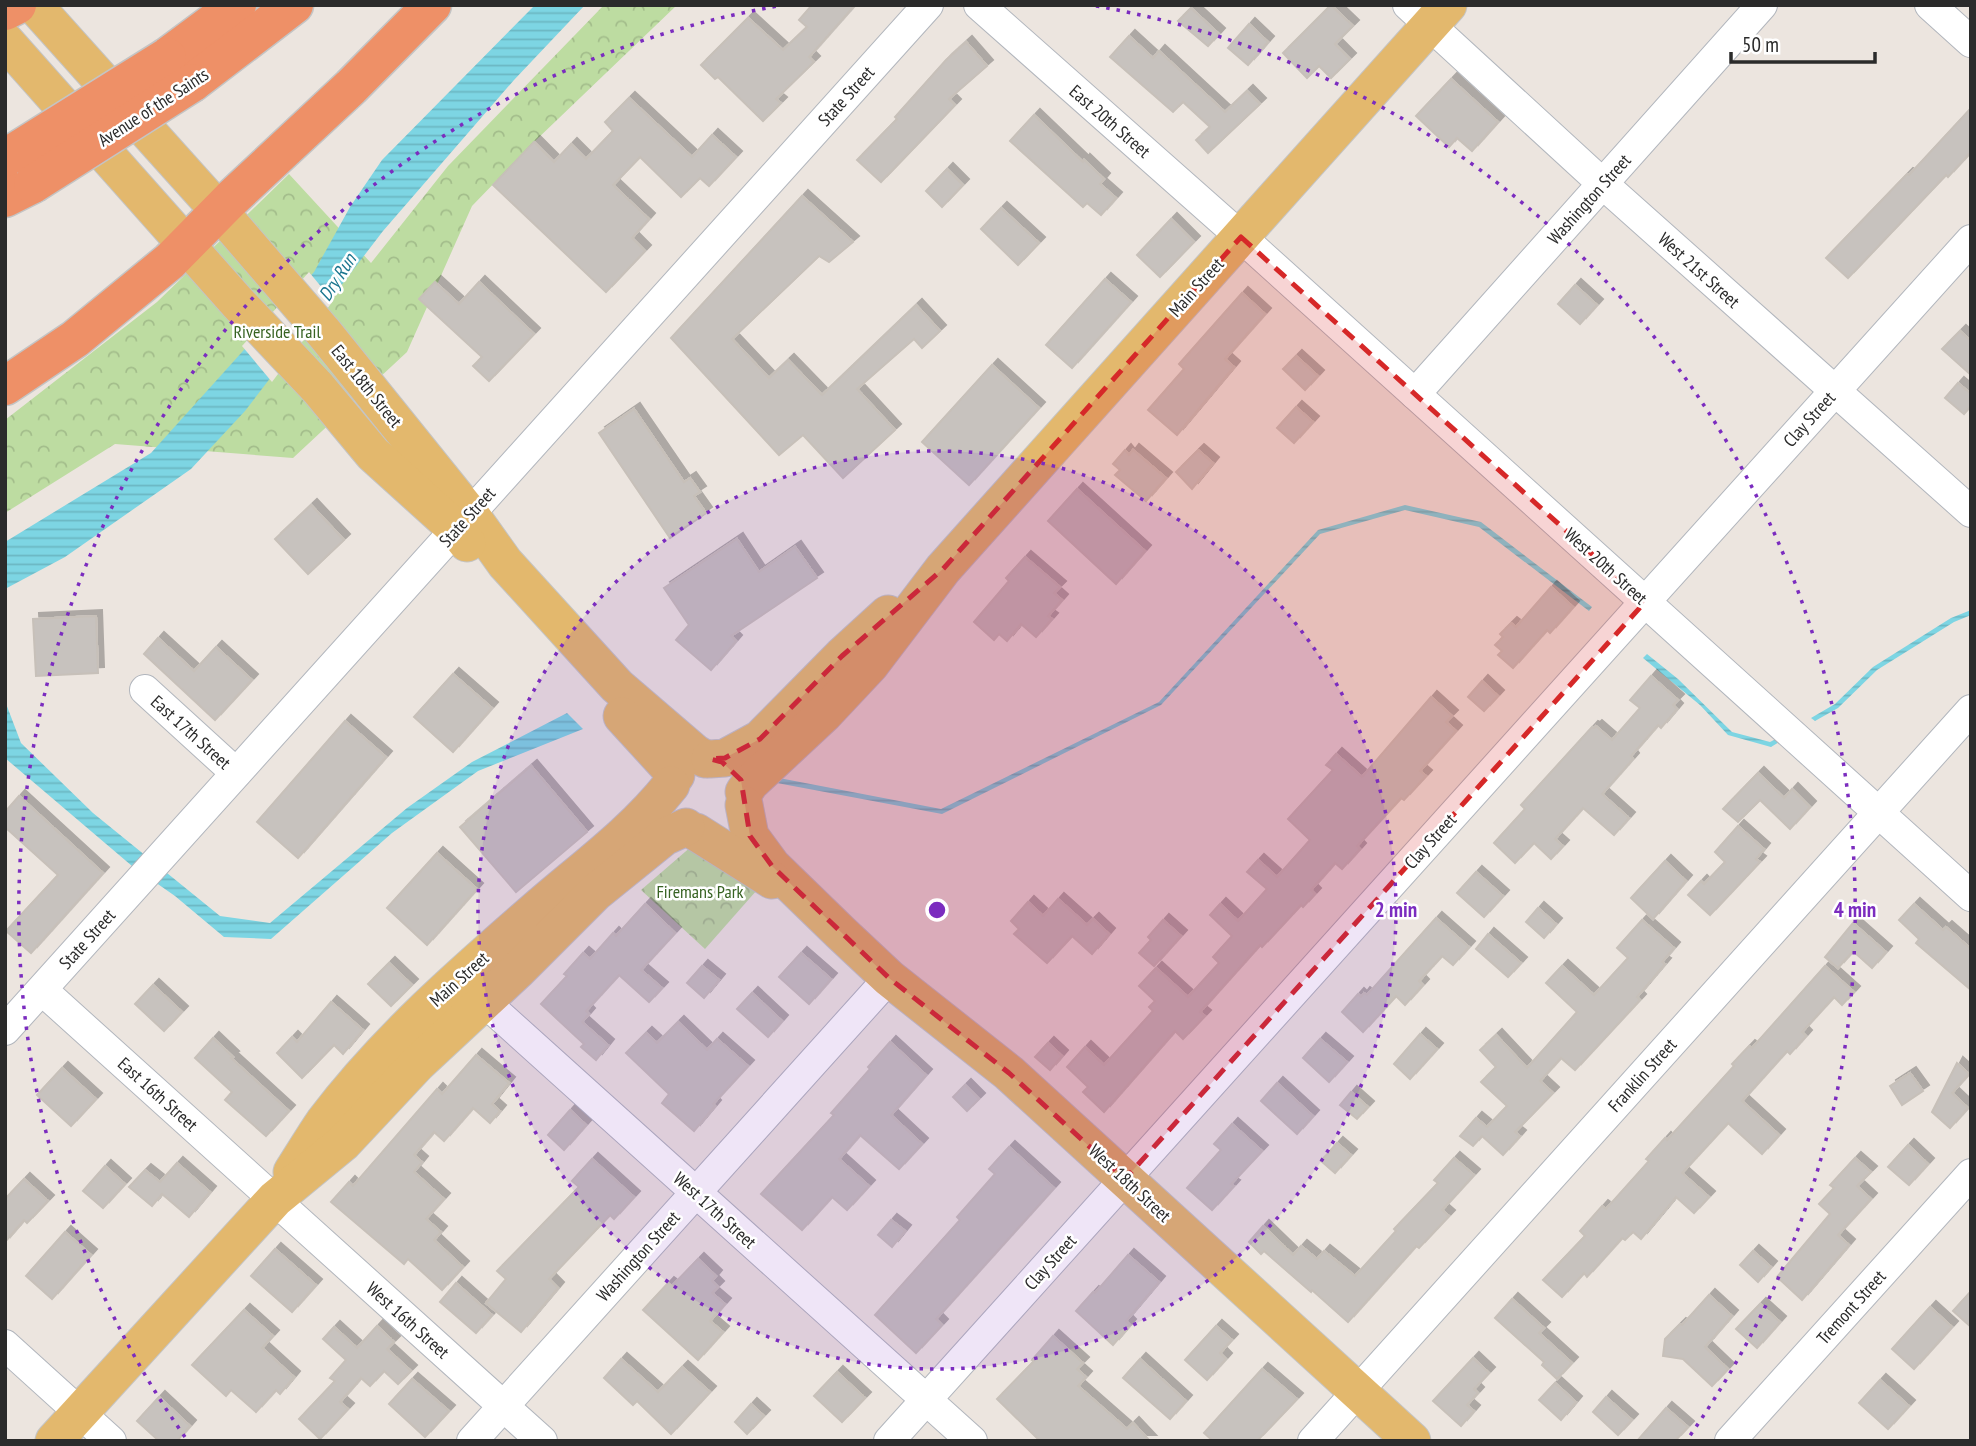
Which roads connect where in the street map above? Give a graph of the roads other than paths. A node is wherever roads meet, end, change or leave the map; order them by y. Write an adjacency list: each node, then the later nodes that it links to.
1 (17, 5): 10 (highway)
2 (34, 5): 17 (main road, East 18th Street)
3 (237, 5): 14 (highway, Avenue of the Saints)
4 (294, 5): 14 (highway, Avenue of the Saints)
5 (432, 5): 17 (highway)
6 (928, 5): 25 (street, State Street)
7 (979, 5): 18 (street, East 20th Street)
8 (1762, 5): 16 (street, Washington Street)
9 (1930, 5): 13 (street)
10 (5, 11)
11 (1429, 12): 16 (street, West 21st Street); 18 (main road, Main Street)
12 (5, 41): 20 (main road, East 18th Street)
13 (1971, 42)
14 (180, 70): 15 (highway, Avenue of the Saints, bridge)
15 (13, 174)
16 (1603, 184): 22 (street, West 21st Street); 23 (street, Washington Street)
17 (219, 211): 20 (highway); 25 (main road, East 18th Street)
18 (1241, 237): 23 (street, West 20th Street); 26 (main road, Main Street)
19 (1971, 240): 22 (street, Clay Street)
20 (186, 243): 21 (highway); 25 (main road, East 18th Street)
21 (5, 386)
22 (1835, 391): 24 (street, West 21st Street); 27 (street, Clay Street)
23 (1415, 394): 27 (street, West 20th Street)
24 (1971, 512)
25 (463, 522): 30 (main road, East 18th Street); 31 (street, State Street)
26 (943, 569): 30 (main road, Main Street); 32 (main road, Main Street)
27 (1645, 602): 33 (street, West 20th Street); 42 (street, Clay Street)
28 (145, 690): 31 (street, East 17th Street)
29 (1971, 710): 33 (street, Franklin Street)
30 (691, 770): 32 (main road); 34 (main road); 39 (main road, Main Street)
31 (236, 773): 38 (street, State Street)
32 (744, 799): 34 (main road); 36 (main road, West 18th Street)
33 (1879, 813): 35 (street, West 20th Street); 46 (street, Franklin Street)
34 (691, 829): 36 (main road, West 18th Street); 39 (main road, Main Street)
35 (1971, 896)
36 (841, 933): 37 (main road, West 18th Street)
37 (889, 978): 42 (main road, West 18th Street); 43 (street, Washington Street)
38 (41, 990): 40 (street, State Street); 44 (street, East 16th Street)
39 (471, 990): 43 (street, West 17th Street); 44 (main road, Main Street)
40 (5, 1030)
41 (1971, 1174): 58 (street, Tremont Street)
42 (1125, 1179): 46 (main road, West 18th Street); 47 (street, Clay Street)
43 (696, 1192): 47 (street, West 17th Street); 48 (street, Washington Street)
44 (275, 1199): 48 (street, West 16th Street); 49 (main road, Main Street)
45 (5, 1345): 49 (street)
46 (1358, 1391): 56 (street, Franklin Street); 57 (main road, West 18th Street)
47 (926, 1400): 54 (street, Clay Street); 55 (street, West 17th Street)
48 (503, 1406): 52 (street, Washington Street); 53 (street, West 16th Street)
49 (81, 1413): 50 (main road, Main Street); 51 (street)
50 (54, 1441)
51 (111, 1441)
52 (472, 1441)
53 (542, 1441)
54 (889, 1441)
55 (972, 1441)
56 (1313, 1441)
57 (1412, 1441)
58 (1730, 1441)

